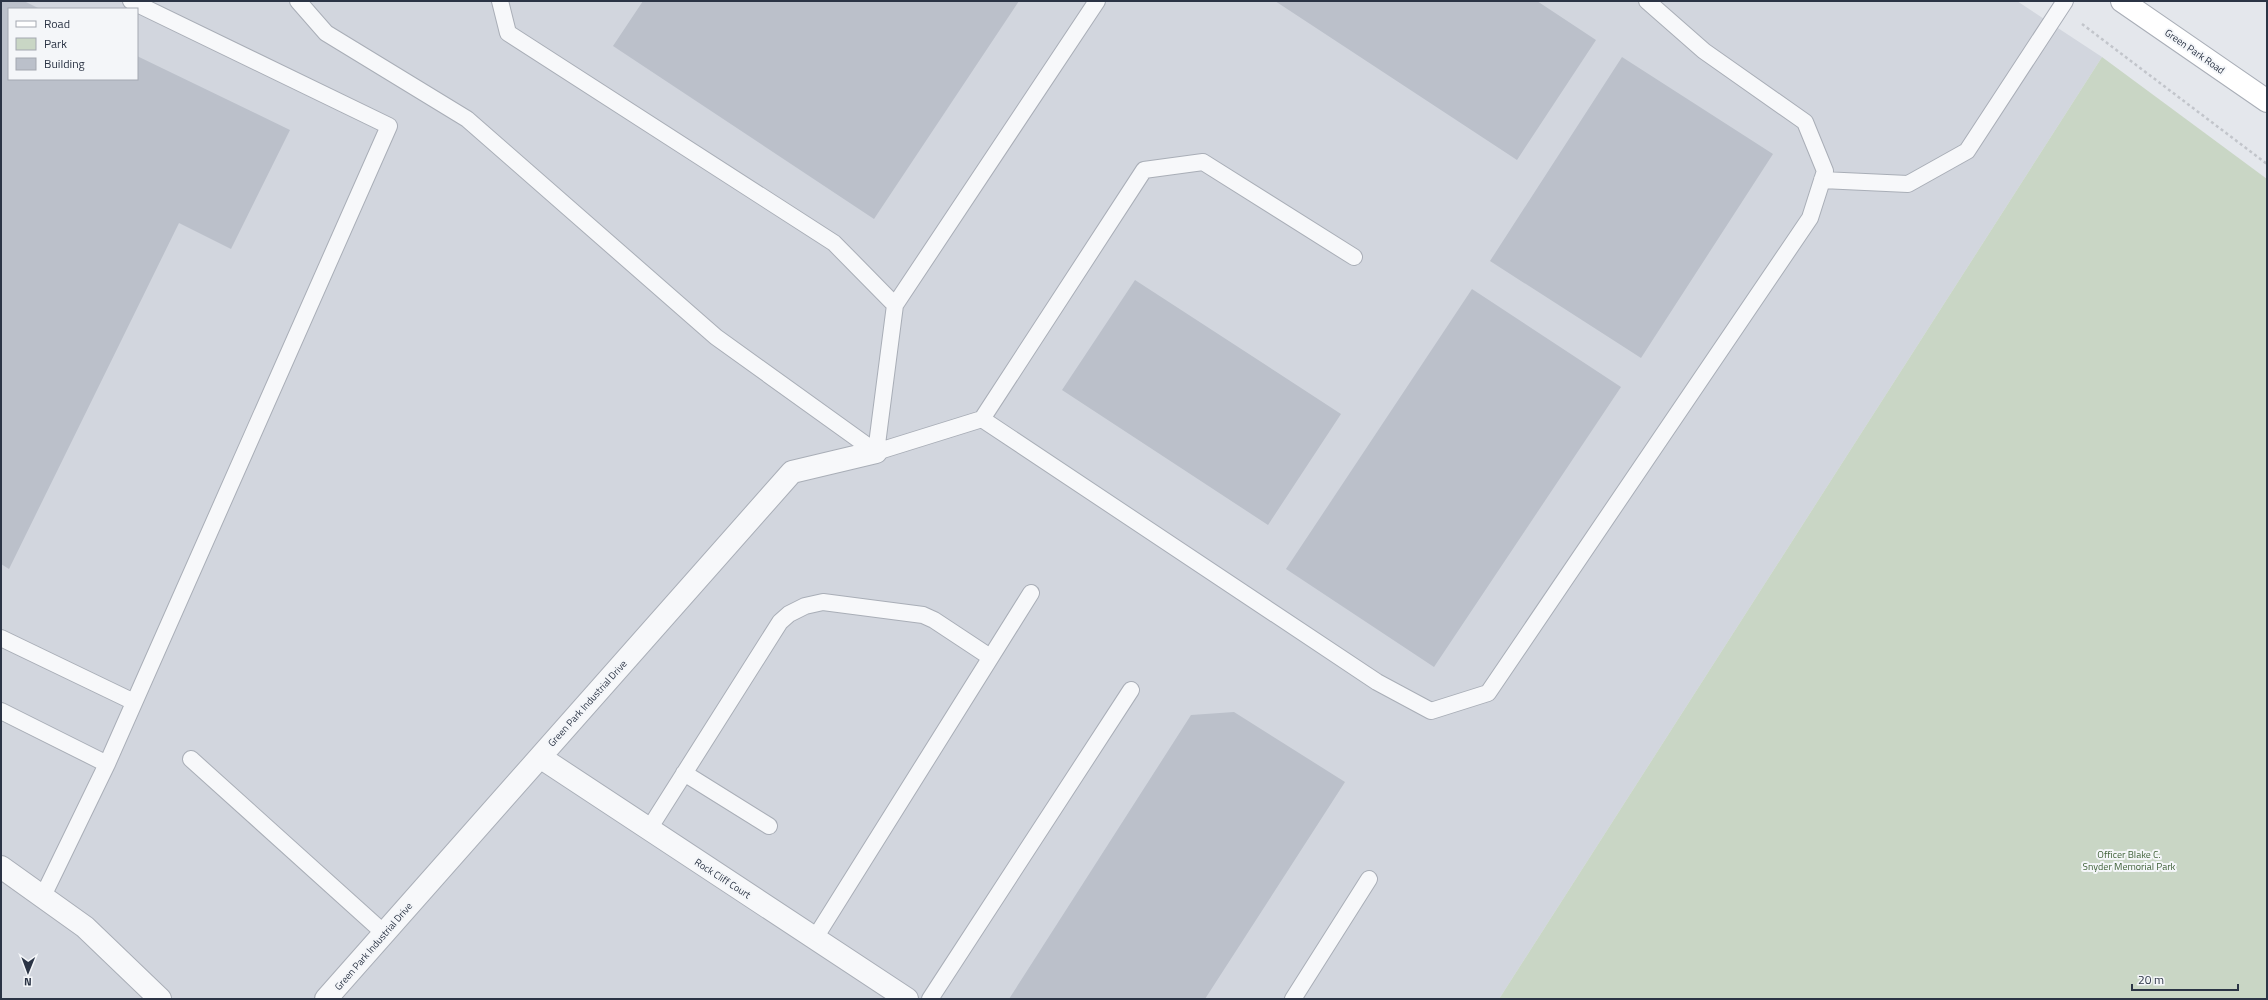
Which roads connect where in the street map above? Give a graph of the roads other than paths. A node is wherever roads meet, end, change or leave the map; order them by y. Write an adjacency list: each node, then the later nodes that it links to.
1 (131, 1): 18 (lane)
2 (298, 1): 13 (lane)
3 (500, 1): 11 (lane)
4 (1097, 1): 11 (lane)
5 (1647, 1): 9 (lane)
6 (2122, 1): 8 (street, Green Park Road)
7 (2062, 5): 9 (lane)
8 (2267, 101)
9 (1822, 180): 12 (lane)
10 (1354, 257): 12 (lane)
11 (895, 305): 13 (lane)
12 (982, 419): 13 (lane)
13 (876, 452): 20 (street, Green Park Industrial Drive)
14 (1031, 593): 16 (lane)
15 (1, 638): 18 (lane)
16 (990, 657): 23 (lane); 30 (lane)
17 (1131, 690): 34 (lane)
18 (134, 702): 22 (lane)
19 (1, 711): 22 (lane)
20 (540, 757): 25 (street, Rock Cliff Court); 29 (street, Green Park Industrial Drive)
21 (191, 759): 29 (lane)
22 (107, 764): 28 (lane)
23 (684, 773): 24 (lane); 25 (lane)
24 (769, 826)
25 (649, 829): 30 (street, Rock Cliff Court)
26 (1, 867): 28 (street)
27 (1369, 879): 35 (lane)
28 (43, 896): 31 (street)
29 (384, 933): 32 (street, Green Park Industrial Drive)
30 (815, 938): 33 (street, Rock Cliff Court)
31 (160, 999)
32 (326, 999)
33 (906, 999)
34 (930, 999)
35 (1293, 999)

